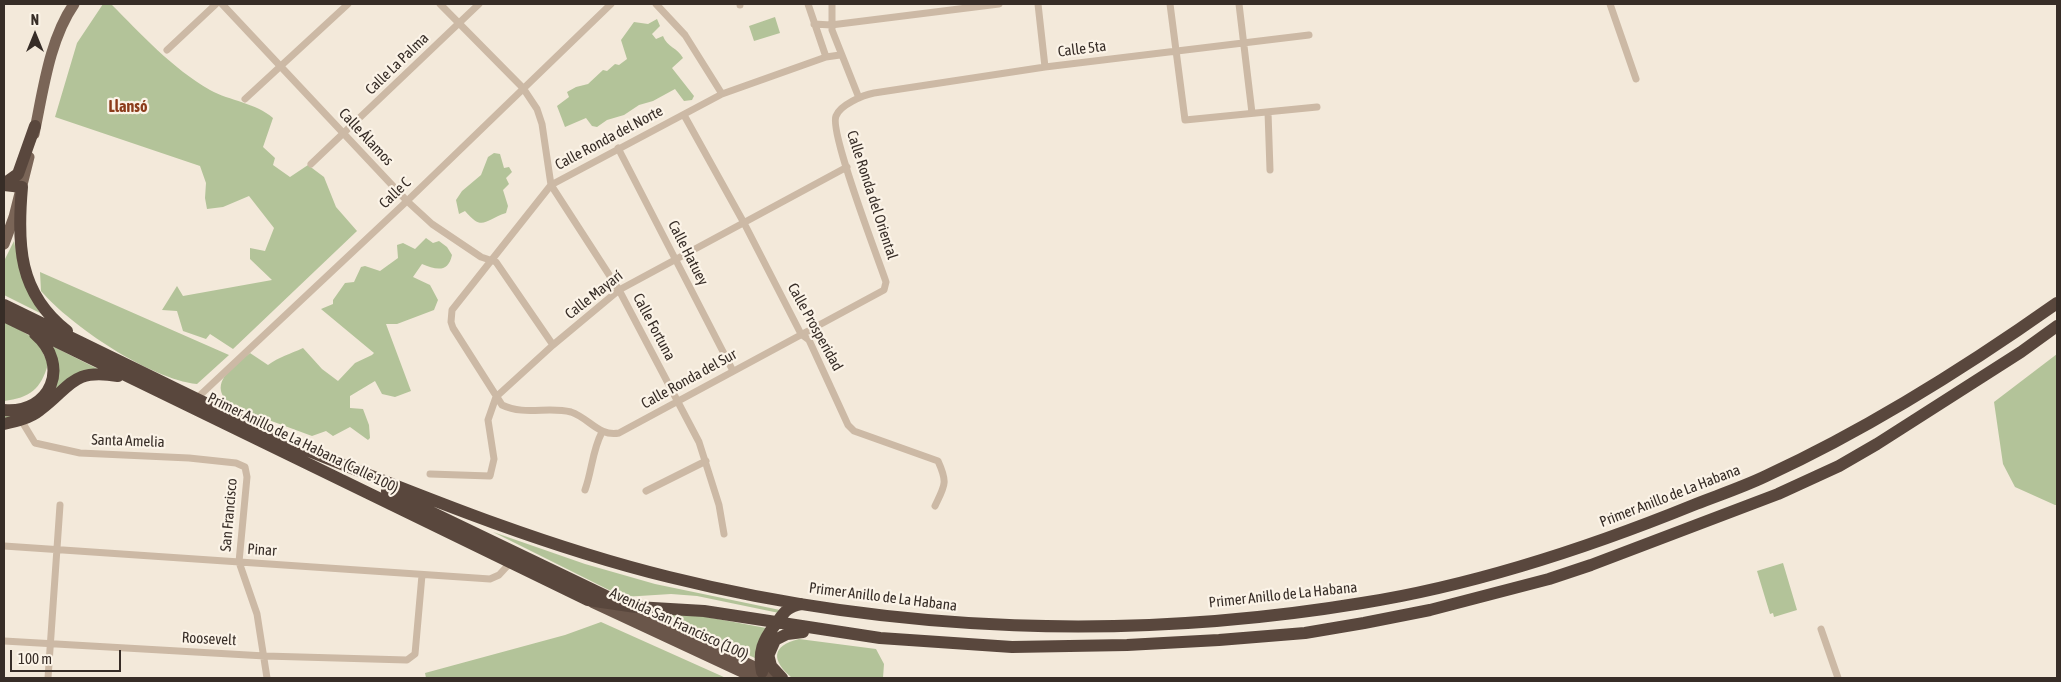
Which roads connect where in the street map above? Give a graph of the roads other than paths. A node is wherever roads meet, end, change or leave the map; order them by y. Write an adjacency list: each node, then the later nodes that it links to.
1 (74, 4): 36 (main road)
2 (216, 4): 21 (street)
3 (222, 4): 25 (street, Calle Álamos)
4 (348, 4): 25 (street)
5 (440, 4): 16 (street, Calle Fortuna)
6 (479, 4): 16 (street, Calle La Palma)
7 (611, 4): 28 (street, Calle C)
8 (656, 4): 29 (street)
9 (808, 4): 17 (street)
10 (832, 4): 18 (street)
11 (999, 4): 18 (street)
12 (1038, 4): 26 (street)
13 (1170, 4): 22 (street)
14 (1239, 4): 20 (street)
15 (1610, 4): 27 (street)
16 (459, 24): 28 (street, Calle Fortuna); 37 (street, Calle La Palma)
17 (814, 24): 18 (street); 24 (street)
18 (831, 25): 23 (street)
19 (1309, 35): 20 (street, Calle 5ta)
20 (1245, 44): 22 (street, Calle 5ta); 34 (street)
21 (168, 50)
22 (1177, 52): 26 (street, Calle 5ta); 34 (street)
23 (840, 55): 24 (street, Calle Ronda del Norte); 30 (street)
24 (826, 57): 29 (street, Calle Ronda del Norte)
25 (282, 66): 31 (street); 37 (street, Calle Álamos)
26 (1045, 67): 30 (street, Calle 5ta)
27 (1636, 79)
28 (523, 88): 43 (street, Calle Fortuna); 45 (street, Calle C)
29 (722, 94): 35 (street, Calle Ronda del Norte)
30 (859, 98): 40 (street, Calle Ronda del Oriental)
31 (245, 99)
32 (1317, 107): 33 (street)
33 (1268, 112): 34 (street); 41 (street)
34 (1252, 113)
35 (684, 114): 38 (street, Calle Ronda del Norte); 46 (street, Calle Prosperidad)
36 (35, 126): 42 (highway); 44 (main road)
37 (344, 133): 39 (street, Calle La Palma); 45 (street, Calle Álamos)
38 (618, 148): 43 (street, Calle Ronda del Norte); 48 (street, Calle Hatuey)
39 (311, 164)
40 (847, 167): 46 (street, Calle Mayarí); 50 (street, Calle Ronda del Oriental)
41 (1270, 170)
42 (4, 185): 44 (highway)
43 (551, 185): 49 (street, Calle Ronda del Norte); 51 (street, Calle Fortuna)
44 (22, 187): 47 (main road); 57 (highway)
45 (407, 201): 49 (street, Calle Álamos); 61 (street, Calle C)
46 (744, 223): 48 (street, Calle Mayarí); 55 (street, Calle Prosperidad)
47 (4, 244)
48 (674, 258): 51 (street, Calle Mayarí); 58 (street, Calle Hatuey)
49 (491, 260): 56 (street, Calle Álamos); 60 (street, Calle Ronda del Norte)
50 (886, 282): 55 (street, Calle Ronda del Sur)
51 (619, 290): 56 (street, Calle Mayarí); 62 (street, Calle Fortuna)
52 (2057, 303): 82 (highway, Primer Anillo de La Habana)
53 (5, 313): 57 (highway, Primer Anillo de La Habana (Calle 100)); 59 (highway, Primer Anillo de La Habana (Calle 100)); 63 (highway)
54 (2057, 326): 86 (highway)
55 (801, 334): 58 (street, Calle Ronda del Sur); 74 (street, Calle Prosperidad)
56 (553, 346): 60 (street, Calle Mayarí)
57 (86, 347): 61 (highway, Primer Anillo de La Habana (Calle 100))
58 (733, 371): 62 (street, Calle Ronda del Sur)
59 (134, 380): 64 (highway); 79 (highway, Primer Anillo de La Habana (Calle 100))
60 (496, 397): 66 (street); 70 (street, Calle Mayarí)
61 (196, 399): 67 (highway, Primer Anillo de La Habana (Calle 100))
62 (678, 402): 66 (street, Calle Ronda del Sur); 68 (street, Calle Fortuna)
63 (4, 410)
64 (21, 420): 65 (highway); 69 (street, Santa Amelia)
65 (4, 424)
66 (602, 432): 71 (street)
67 (279, 439): 82 (highway, Primer Anillo de La Habana); 83 (highway)
68 (706, 462): 72 (street); 75 (street, Calle Fortuna)
69 (247, 470): 78 (street, San Francisco)
70 (430, 474)
71 (585, 490)
72 (646, 491)
73 (60, 505): 77 (street)
74 (935, 506)
75 (724, 534)
76 (4, 546): 77 (street, Pinar)
77 (58, 550): 78 (street, Pinar); 88 (street)
78 (239, 562): 80 (street, Pinar); 90 (street, San Francisco)
79 (511, 562): 80 (street, Pinar); 81 (highway, Primer Anillo de La Habana (Calle 100))
80 (422, 575): 90 (street, Roosevelt)
81 (588, 600): 83 (highway, Primer Anillo de La Habana (Calle 100)); 91 (highway, Avenida San Francisco (100))
82 (804, 604): 84 (highway)
83 (626, 605): 84 (highway, Primer Anillo de La Habana (Calle 100)); 91 (highway, Avenida San Francisco (100))
84 (776, 623): 86 (highway, Primer Anillo de La Habana (Calle 100)); 91 (highway)
85 (1821, 629): 96 (street)
86 (818, 630): 89 (highway)
87 (4, 641): 88 (street, Roosevelt)
88 (51, 644): 90 (street, Roosevelt); 92 (street)
89 (768, 654): 91 (highway); 95 (highway)
90 (265, 656): 93 (street, San Francisco)
91 (759, 675): 94 (highway, Avenida San Francisco (100))
92 (48, 678)
93 (267, 678)
94 (776, 678)
95 (782, 678)
96 (1838, 678)

